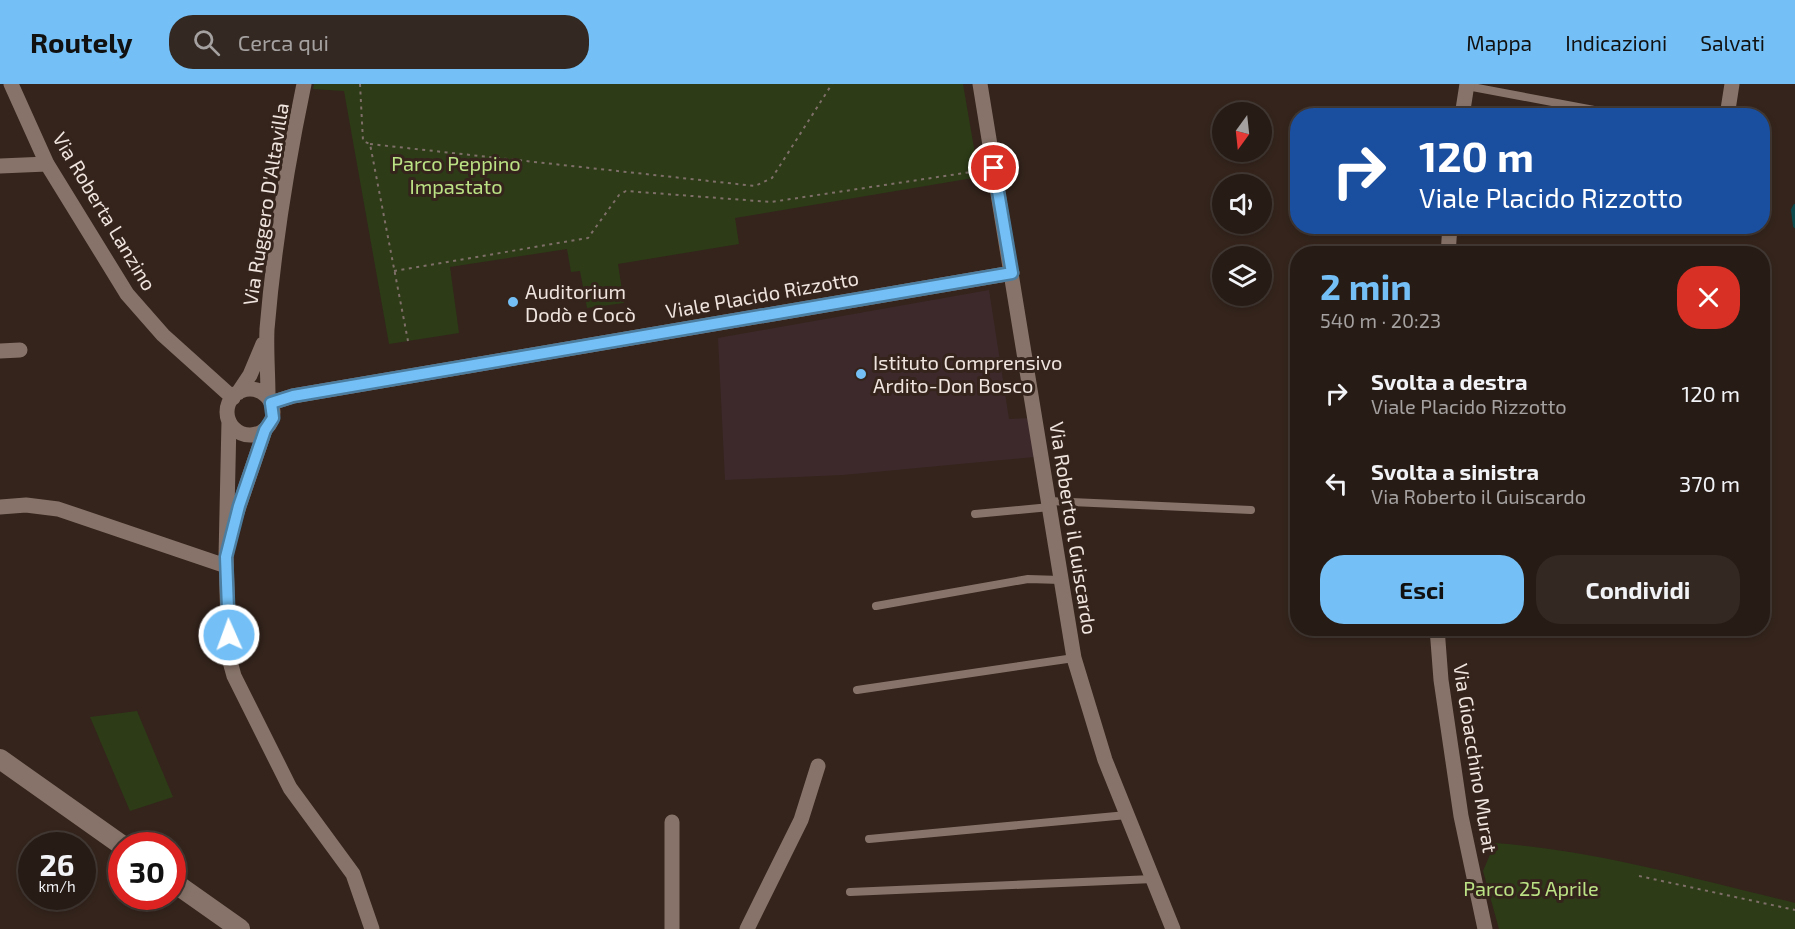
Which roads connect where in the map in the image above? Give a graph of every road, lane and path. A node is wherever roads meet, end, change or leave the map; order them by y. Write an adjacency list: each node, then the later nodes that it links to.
1 (11, 84): 12 (street, Via Roberta Lanzino)
2 (304, 84): 17 (street, Via Ruggero D'Altavilla)
3 (360, 84): 11 (path)
4 (832, 84): 11 (path)
5 (980, 84): 16 (street, Via Roberto il Guiscardo)
6 (1732, 84): 10 (street)
7 (1467, 85): 8 (street); 9 (lane)
8 (1463, 108)
9 (1585, 108)
10 (1728, 108)
11 (370, 144): 15 (path)
12 (47, 164): 13 (street); 21 (street, Via Roberta Lanzino)
13 (0, 166)
14 (978, 171): 15 (path)
15 (394, 271): 18 (path)
16 (1012, 273): 22 (street, Viale Placido Rizzotto); 25 (street, Via Roberto il Guiscardo)
17 (267, 329): 21 (street, Via Ruggero D'Altavilla); 22 (street, Via Ruggero D'Altavilla)
18 (408, 341)
19 (20, 350): 20 (street)
20 (0, 351)
21 (235, 395): 22 (street); 23 (street)
22 (269, 400): 24 (street)
23 (229, 421): 24 (street); 29 (street)
24 (265, 430): 29 (street)
25 (1049, 504): 27 (lane); 28 (lane); 30 (street, Via Roberto il Guiscardo)
26 (0, 507): 29 (street)
27 (1251, 510)
28 (975, 514)
29 (226, 561): 51 (street)
30 (1061, 580): 31 (lane); 33 (street, Via Roberto il Guiscardo)
31 (876, 606)
32 (1438, 636): 55 (street, Via Gioacchino Murat)
33 (1074, 658): 34 (lane); 38 (street, Via Roberto il Guiscardo)
34 (857, 690)
35 (0, 759): 40 (street)
36 (818, 766): 53 (street)
37 (0, 775): 42 (street)
38 (1127, 815): 41 (lane); 44 (street, Via Roberto il Guiscardo)
39 (672, 822): 52 (street)
40 (108, 835)
41 (868, 839)
42 (108, 851)
43 (1638, 876): 48 (path)
44 (1153, 879): 46 (lane); 54 (street, Via Roberto il Guiscardo)
45 (186, 891): 50 (street)
46 (850, 892)
47 (186, 907): 49 (street)
48 (1795, 910)
49 (218, 929)
50 (240, 929)
51 (372, 929)
52 (672, 929)
53 (747, 929)
54 (1173, 929)
55 (1485, 929)

